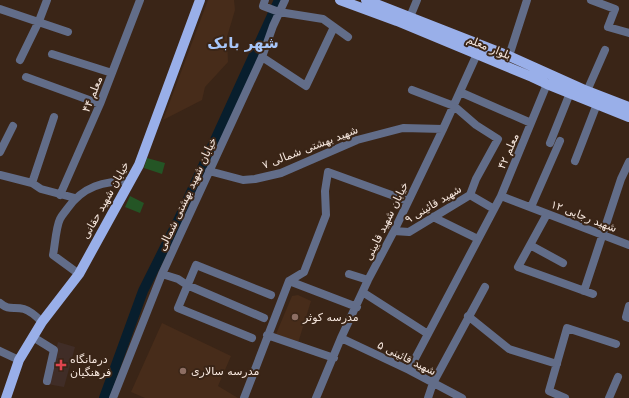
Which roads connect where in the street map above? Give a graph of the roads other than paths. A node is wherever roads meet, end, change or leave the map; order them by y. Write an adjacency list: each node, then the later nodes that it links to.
1 (47, 0): 14 (street)
2 (140, 0): 26 (street, معلم ۴۴)
3 (200, 0): 49 (main road, خیابان شهید حقانی)
4 (285, 0): 12 (street, خیابان شهید بهشتی شمالی)
5 (340, 0): 13 (main road, بلوار معلم)
6 (366, 0): 13 (main road, بلوار معلم)
7 (417, 0): 13 (street)
8 (527, 0): 22 (street)
9 (591, 0): 17 (street)
10 (267, 4): 12 (street)
11 (0, 9): 14 (street)
12 (279, 12): 15 (street); 23 (street, خیابان شهید بهشتی شمالی)
13 (403, 17): 21 (main road, بلوار معلم); 22 (main road, بلوار معلم)
14 (39, 21): 16 (street); 24 (street)
15 (334, 27): 18 (street); 23 (street)
16 (68, 32)
17 (629, 33)
18 (348, 37)
19 (605, 50): 30 (street)
20 (52, 54): 26 (street)
21 (477, 54): 25 (main road, بلوار معلم); 31 (street, خیابان شهید قایینی)
22 (509, 56): 25 (main road, بلوار معلم)
23 (262, 57): 47 (street, خیابان شهید بهشتی شمالی)
24 (20, 60)
25 (533, 72): 28 (main road, بلوار معلم); 30 (main road, بلوار معلم)
26 (112, 73): 33 (street, معلم ۴۴)
27 (26, 77): 33 (street)
28 (547, 84): 32 (main road, بلوار معلم); 39 (street, معلم ۴۲)
29 (412, 90): 35 (street)
30 (587, 91): 36 (main road, بلوار معلم)
31 (460, 92): 35 (street, خیابان شهید قایینی); 39 (street)
32 (570, 93): 34 (main road, بلوار معلم); 43 (street)
33 (100, 104): 51 (street, معلم ۴۴)
34 (597, 104): 38 (main road, بلوار معلم); 45 (street)
35 (454, 106): 41 (street, خیابان شهید قایینی); 52 (street, شهید قائینی ۹)
36 (629, 107)
37 (54, 117): 50 (street)
38 (629, 117)
39 (531, 123): 53 (street, معلم ۴۲)
40 (13, 126): 44 (street)
41 (443, 129): 47 (street, شهید بهشتی شمالی ۷); 55 (street, خیابان شهید قایینی)
42 (560, 142): 56 (street)
43 (550, 143)
44 (0, 152)
45 (575, 161)
46 (629, 162): 61 (street)
47 (209, 171): 67 (street, خیابان شهید بهشتی شمالی)
48 (0, 175): 50 (street)
49 (130, 181): 54 (street); 66 (main road, خیابان شهید حقانی)
50 (32, 183): 51 (street)
51 (60, 195): 54 (street)
52 (470, 195): 57 (street); 59 (street, شهید قائینی ۹)
53 (501, 196): 56 (street); 57 (street, معلم ۴۲)
54 (75, 198): 66 (street)
55 (408, 201): 60 (street, خیابان شهید قایینی); 70 (street)
56 (531, 207): 58 (street, شهید رجایی ۱۲)
57 (494, 209): 62 (street, معلم ۴۲)
58 (547, 214): 61 (street, شهید رجایی ۱۲); 63 (street)
59 (433, 217): 60 (street, شهید قائینی ۹); 62 (street)
60 (394, 231): 69 (street, خیابان شهید قایینی)
61 (603, 236): 64 (street, شهید رجایی ۱۲); 73 (street)
62 (478, 239): 84 (street, معلم ۴۲)
63 (530, 245): 65 (street); 73 (street)
64 (629, 245)
65 (563, 263)
66 (79, 274): 83 (main road, خیابان شهید حقانی)
67 (162, 274): 71 (street); 99 (street, خیابان شهید بهشتی شمالی)
68 (349, 274): 69 (street)
69 (368, 280): 74 (street, خیابان شهید قایینی)
70 (289, 281): 79 (street); 85 (street)
71 (187, 286): 76 (street); 82 (street); 87 (street)
72 (485, 287): 80 (street)
73 (584, 291): 75 (street)
74 (364, 293): 79 (street, خیابان شهید قایینی); 84 (street)
75 (593, 294)
76 (271, 295)
77 (0, 303): 83 (street)
78 (629, 306): 81 (street)
79 (357, 307): 88 (street, خیابان شهید قایینی)
80 (468, 316): 93 (street); 97 (street)
81 (627, 317)
82 (264, 318)
83 (42, 322): 86 (main road, خیابان شهید حقانی)
84 (428, 334): 94 (street, معلم ۴۲)
85 (268, 335): 91 (street); 100 (street)
86 (33, 337): 92 (main road, خیابان شهید حقانی); 96 (street)
87 (252, 338)
88 (341, 338): 91 (street, خیابان شهید قایینی); 94 (street, شهید قائینی ۵)
89 (616, 344): 93 (street)
90 (0, 351): 92 (street)
91 (334, 358): 101 (street, خیابان شهید قایینی)
92 (19, 360): 98 (main road, خیابان شهید حقانی)
93 (556, 364): 104 (street)
94 (409, 370): 97 (street, شهید قائینی ۵)
95 (618, 377): 105 (street)
96 (47, 381)
97 (433, 383): 102 (street); 103 (street, شهید قائینی ۵)
98 (6, 398)
99 (113, 398)
100 (244, 398)
101 (316, 398)
102 (428, 398)
103 (462, 398)
104 (565, 398)
105 (609, 398)

